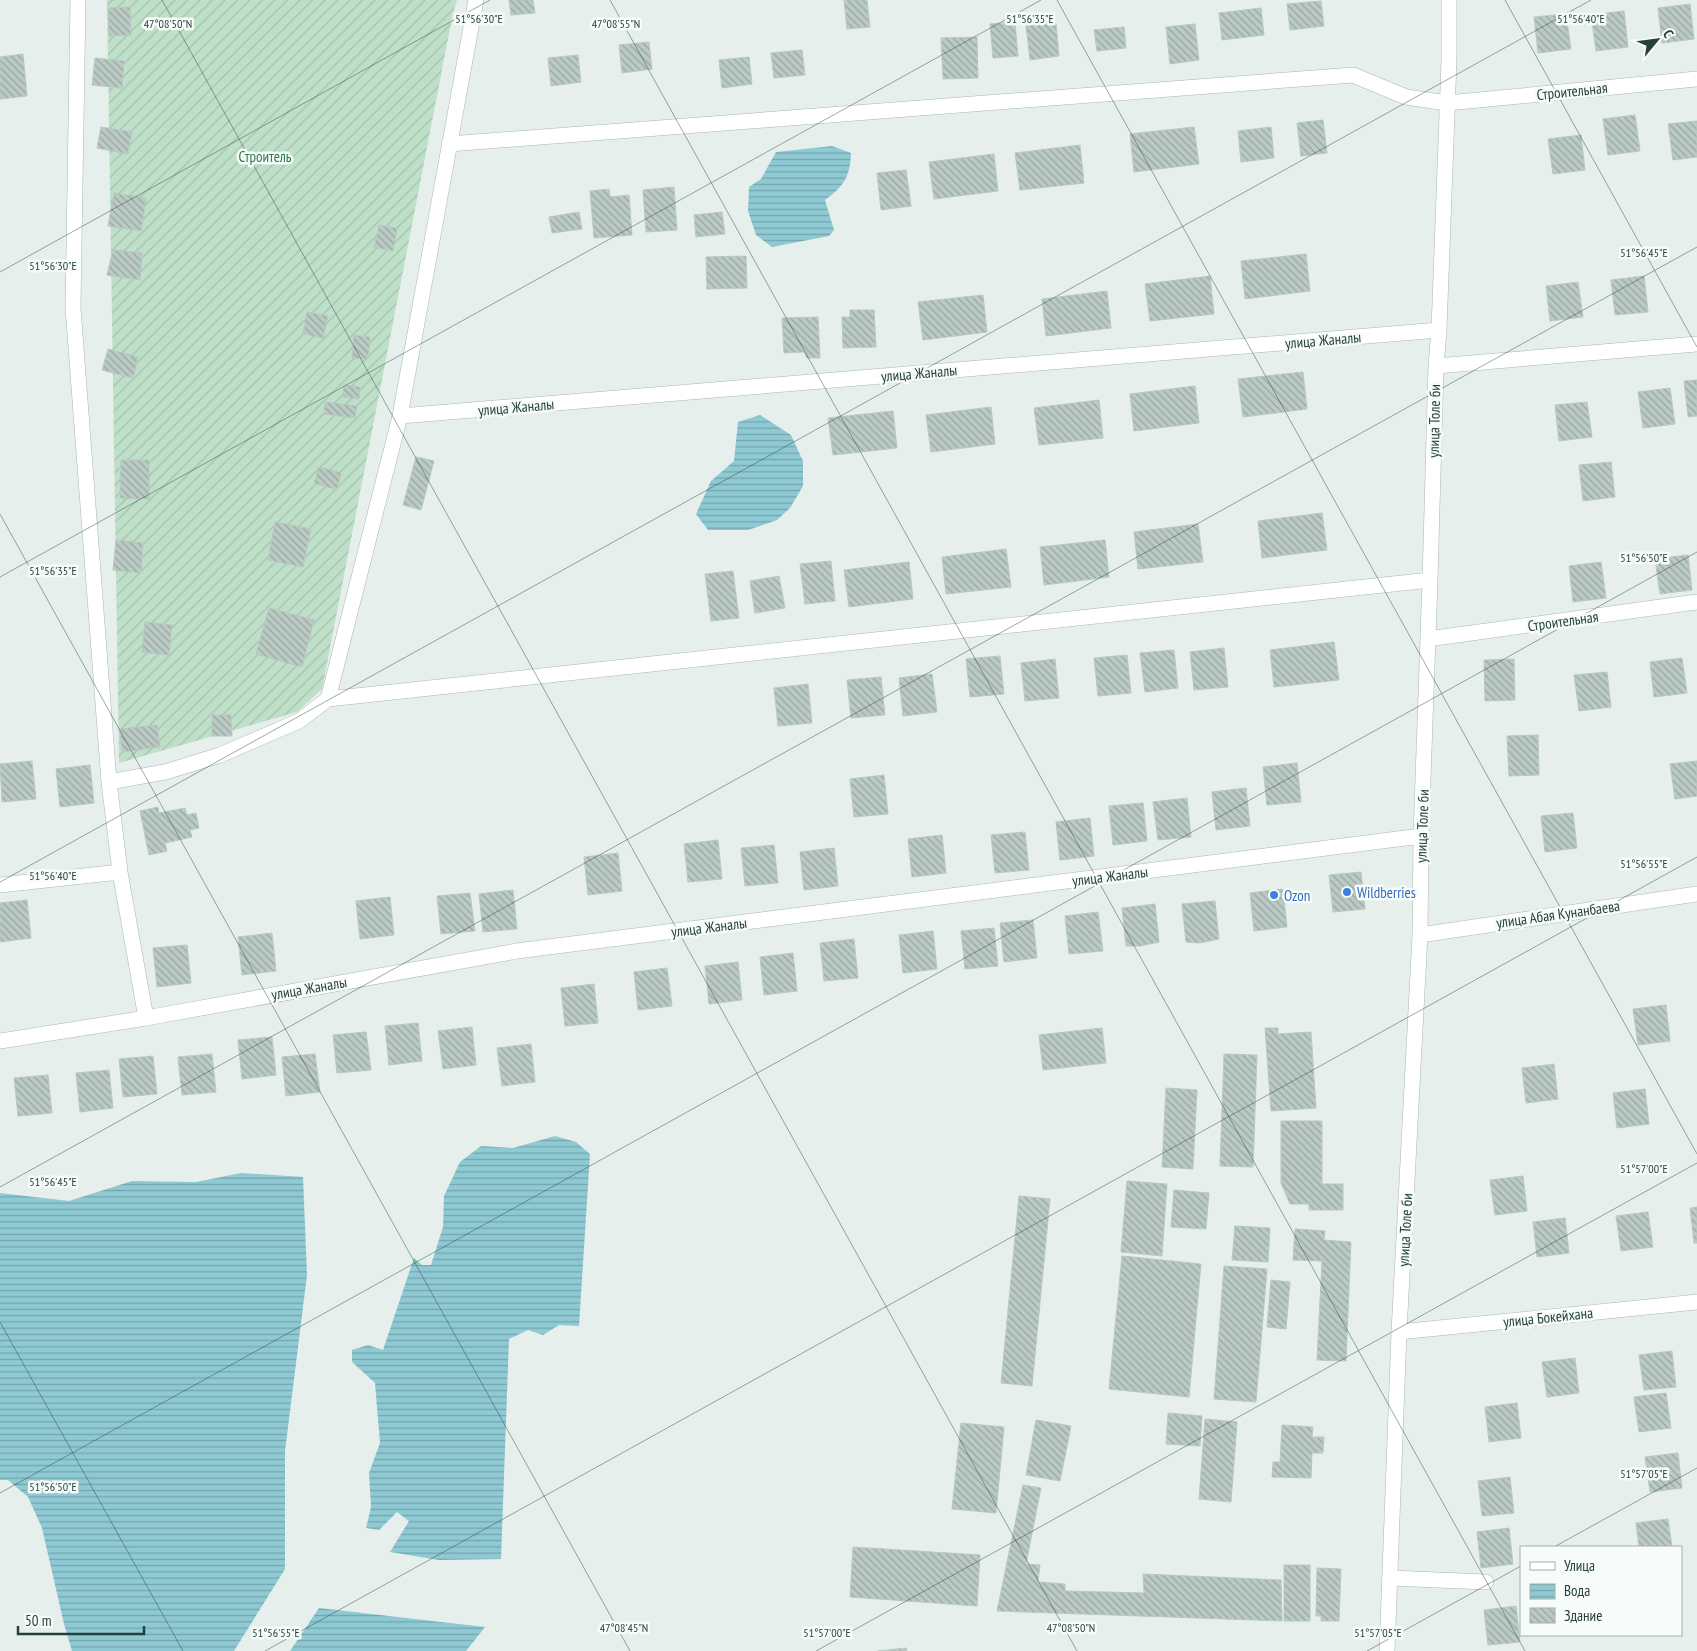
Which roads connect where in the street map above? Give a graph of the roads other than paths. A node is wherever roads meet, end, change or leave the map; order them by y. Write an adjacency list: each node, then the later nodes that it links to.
1 (78, 0): 15 (street)
2 (476, 0): 6 (street)
3 (1449, 0): 5 (street, улица Толе би)
4 (1697, 79): 5 (street, Строительная)
5 (1447, 103): 6 (street); 7 (street, улица Толе би)
6 (449, 144): 10 (street)
7 (1439, 330): 9 (street, улица Толе би); 10 (street, улица Жаналы)
8 (1697, 344): 9 (street)
9 (1436, 366): 11 (street, улица Толе би)
10 (400, 416): 14 (street)
11 (1430, 580): 13 (street, улица Толе би); 14 (street)
12 (1697, 602): 13 (street, Строительная)
13 (1428, 639): 16 (street, улица Толе би)
14 (328, 699): 15 (street)
15 (109, 782): 17 (street)
16 (1421, 836): 20 (street, улица Толе би); 21 (street, улица Жаналы)
17 (120, 872): 18 (street); 21 (street)
18 (0, 885)
19 (1697, 894): 20 (street, улица Абая Кунанбаева)
20 (1420, 935): 24 (street, улица Толе би)
21 (146, 1018): 22 (street, улица Жаналы)
22 (0, 1041)
23 (1697, 1302): 24 (street, улица Бокейхана)
24 (1399, 1332): 25 (street, улица Толе би)
25 (1390, 1578): 26 (street); 27 (street, улица Толе би)
26 (1486, 1582)
27 (1386, 1651)

